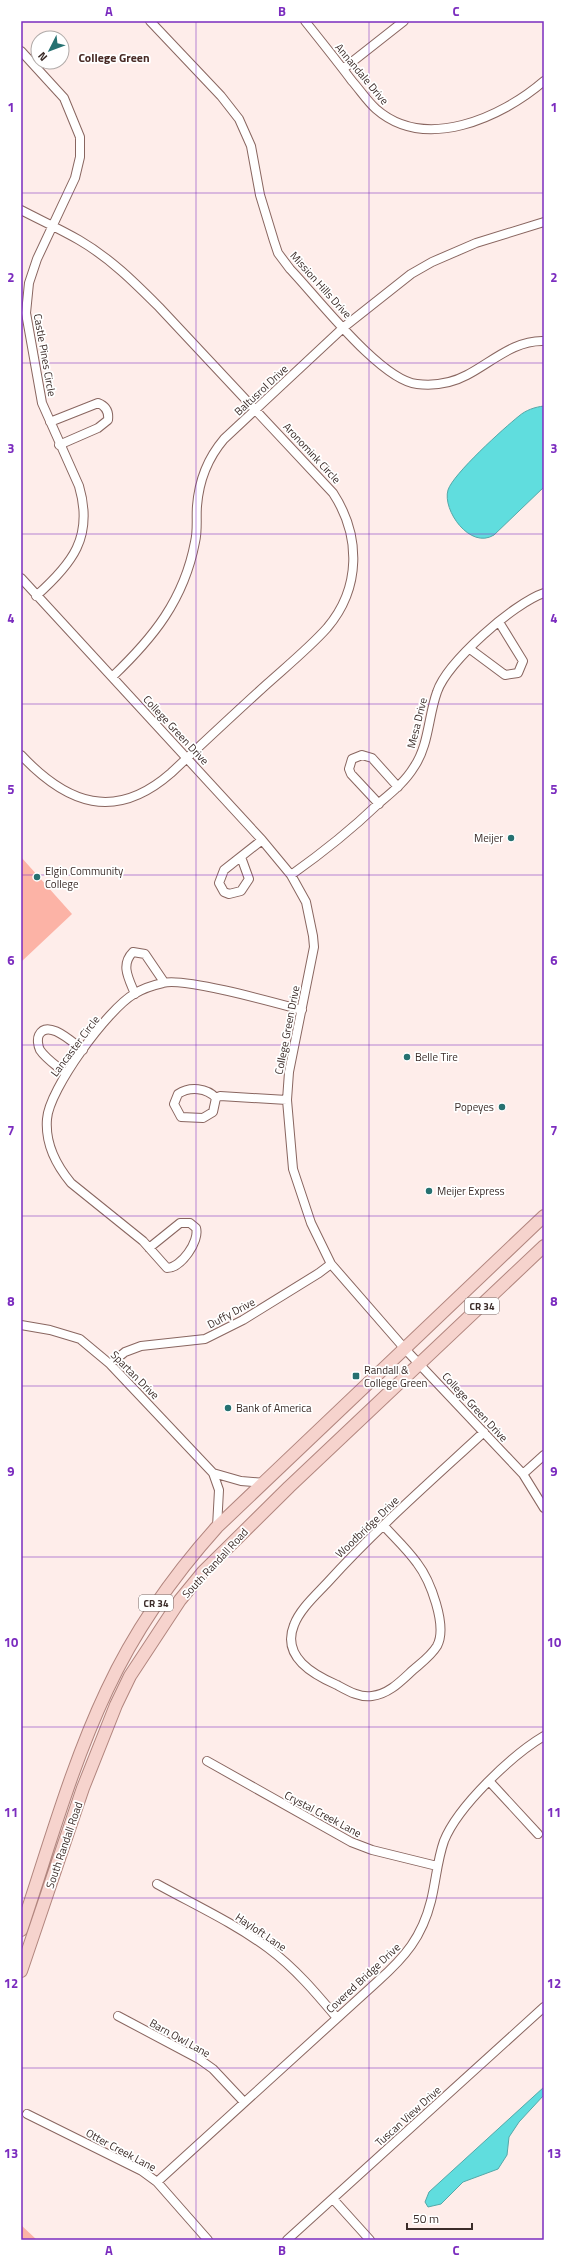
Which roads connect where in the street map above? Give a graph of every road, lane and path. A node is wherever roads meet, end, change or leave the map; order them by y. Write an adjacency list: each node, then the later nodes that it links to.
1 (150, 21): 10 (street, Mission Hills Drive)
2 (305, 21): 5 (street, Annandale Drive)
3 (404, 21): 5 (street)
4 (21, 51): 9 (street, Castle Pines Circle)
5 (343, 69): 6 (street, Annandale Drive)
6 (544, 81)
7 (21, 210): 9 (street, Aronomink Circle)
8 (544, 222): 10 (street, Baltusrol Drive)
9 (52, 227): 12 (street, Aronomink Circle); 13 (street, Castle Pines Circle)
10 (344, 327): 11 (street, Mission Hills Drive); 12 (street, Baltusrol Drive)
11 (544, 341)
12 (256, 410): 20 (street, Baltusrol Drive); 22 (street, Aronomink Circle)
13 (50, 422): 14 (street, Castle Pines Circle); 14 (street)
14 (59, 445): 17 (street, Castle Pines Circle)
15 (21, 578): 17 (street, College Green Drive)
16 (544, 593): 18 (street, Mesa Drive)
17 (36, 596): 20 (street, College Green Drive)
18 (499, 622): 19 (street, Mesa Drive); 19 (street)
19 (470, 649): 23 (street, Mesa Drive)
20 (112, 677): 22 (street, College Green Drive)
21 (21, 755): 22 (street, Aronomink Circle)
22 (187, 758): 25 (street, College Green Drive)
23 (398, 786): 24 (street, Mesa Drive); 24 (street)
24 (379, 804): 27 (street, Mesa Drive)
25 (262, 840): 26 (street); 27 (street, College Green Drive)
26 (241, 857): 26 (street)
27 (291, 875): 30 (street, College Green Drive)
28 (164, 982): 29 (street, Lancaster Circle); 29 (street); 30 (street, Lancaster Circle)
29 (135, 994): 31 (street, Lancaster Circle)
30 (302, 1010): 34 (street, College Green Drive)
31 (83, 1050): 32 (street, Lancaster Circle); 32 (street)
32 (65, 1073): 37 (street, Lancaster Circle)
33 (216, 1098): 33 (street); 34 (street)
34 (287, 1100): 38 (street, College Green Drive)
35 (544, 1216): 40 (main road, South Randall Road / CR 34)
36 (544, 1246): 42 (main road, South Randall Road / CR 34)
37 (149, 1248): 37 (street, Lancaster Circle)
38 (331, 1264): 40 (street, College Green Drive); 41 (street, Duffy Drive)
39 (21, 1324): 41 (street, Spartan Drive)
40 (405, 1349): 42 (street, College Green Drive); 47 (main road, South Randall Road / CR 34)
41 (110, 1364): 45 (street, Spartan Drive)
42 (420, 1364): 43 (street, College Green Drive); 58 (main road, South Randall Road / CR 34)
43 (484, 1432): 46 (street, College Green Drive); 49 (street, Woodbridge Drive)
44 (544, 1455): 46 (street)
45 (213, 1473): 47 (street); 50 (street, Spartan Drive)
46 (524, 1474): 48 (street, College Green Drive)
47 (264, 1483): 50 (main road, South Randall Road / CR 34)
48 (544, 1508)
49 (384, 1526): 49 (street, Woodbridge Drive)
50 (217, 1527): 57 (main road, South Randall Road / CR 34)
51 (544, 1736): 53 (street, Covered Bridge Drive)
52 (207, 1761): 55 (street, Crystal Creek Lane)
53 (490, 1782): 54 (street); 55 (street, Covered Bridge Drive)
54 (538, 1834)
55 (437, 1866): 61 (street, Covered Bridge Drive)
56 (157, 1884): 61 (street, Hayloft Lane)
57 (21, 1930)
58 (21, 1971)
59 (544, 2007): 65 (street, Tuscan View Drive)
60 (118, 2016): 62 (street, Barn Owl Lane)
61 (337, 2018): 62 (street, Covered Bridge Drive)
62 (244, 2102): 64 (street, Covered Bridge Drive)
63 (27, 2114): 64 (street, Otter Creek Lane)
64 (157, 2182): 66 (street, Otter Creek Lane)
65 (333, 2199): 67 (street, Tuscan View Drive); 68 (street)
66 (208, 2240)
67 (286, 2240)
68 (370, 2240)

